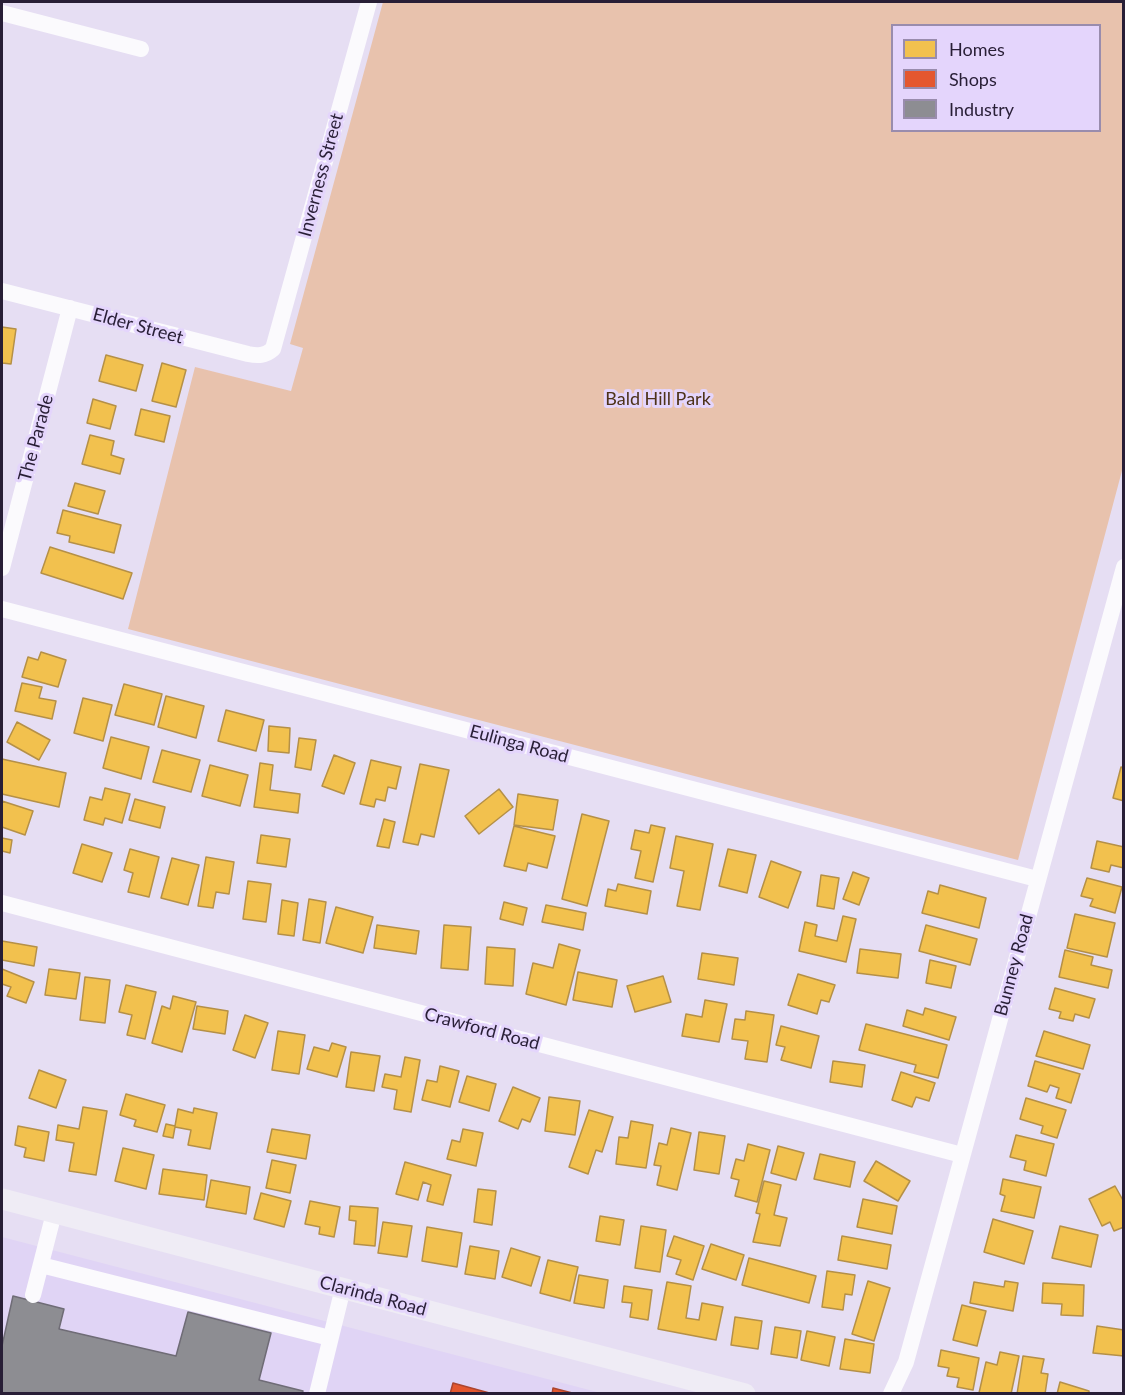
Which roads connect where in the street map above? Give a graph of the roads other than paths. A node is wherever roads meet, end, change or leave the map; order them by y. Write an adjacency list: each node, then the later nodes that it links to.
1 (369, 2): 6 (street, Inverness Street)
2 (2, 14): 3 (street)
3 (141, 50)
4 (2, 291): 5 (street, Elder Street)
5 (70, 308): 6 (street, Elder Street); 7 (street, The Parade)
6 (273, 349)
7 (2, 568)
8 (1122, 578): 10 (street, Bunney Road)
9 (2, 609): 10 (street, Eulinga Road)
10 (1037, 879): 12 (street, Bunney Road)
11 (2, 903): 12 (street, Crawford Road)
12 (962, 1155): 19 (street, Bunney Road)
13 (2, 1199): 14 (main road, Clarinda Road)
14 (54, 1213): 15 (street); 16 (main road, Clarinda Road)
15 (41, 1265): 17 (street); 18 (street)
16 (343, 1288): 18 (street); 21 (main road, Clarinda Road)
17 (33, 1295)
18 (330, 1338): 20 (street)
19 (906, 1362): 22 (street, Bunney Road); 23 (street, Bunney Road)
20 (317, 1394)
21 (746, 1394)
22 (891, 1394)
23 (906, 1394)

